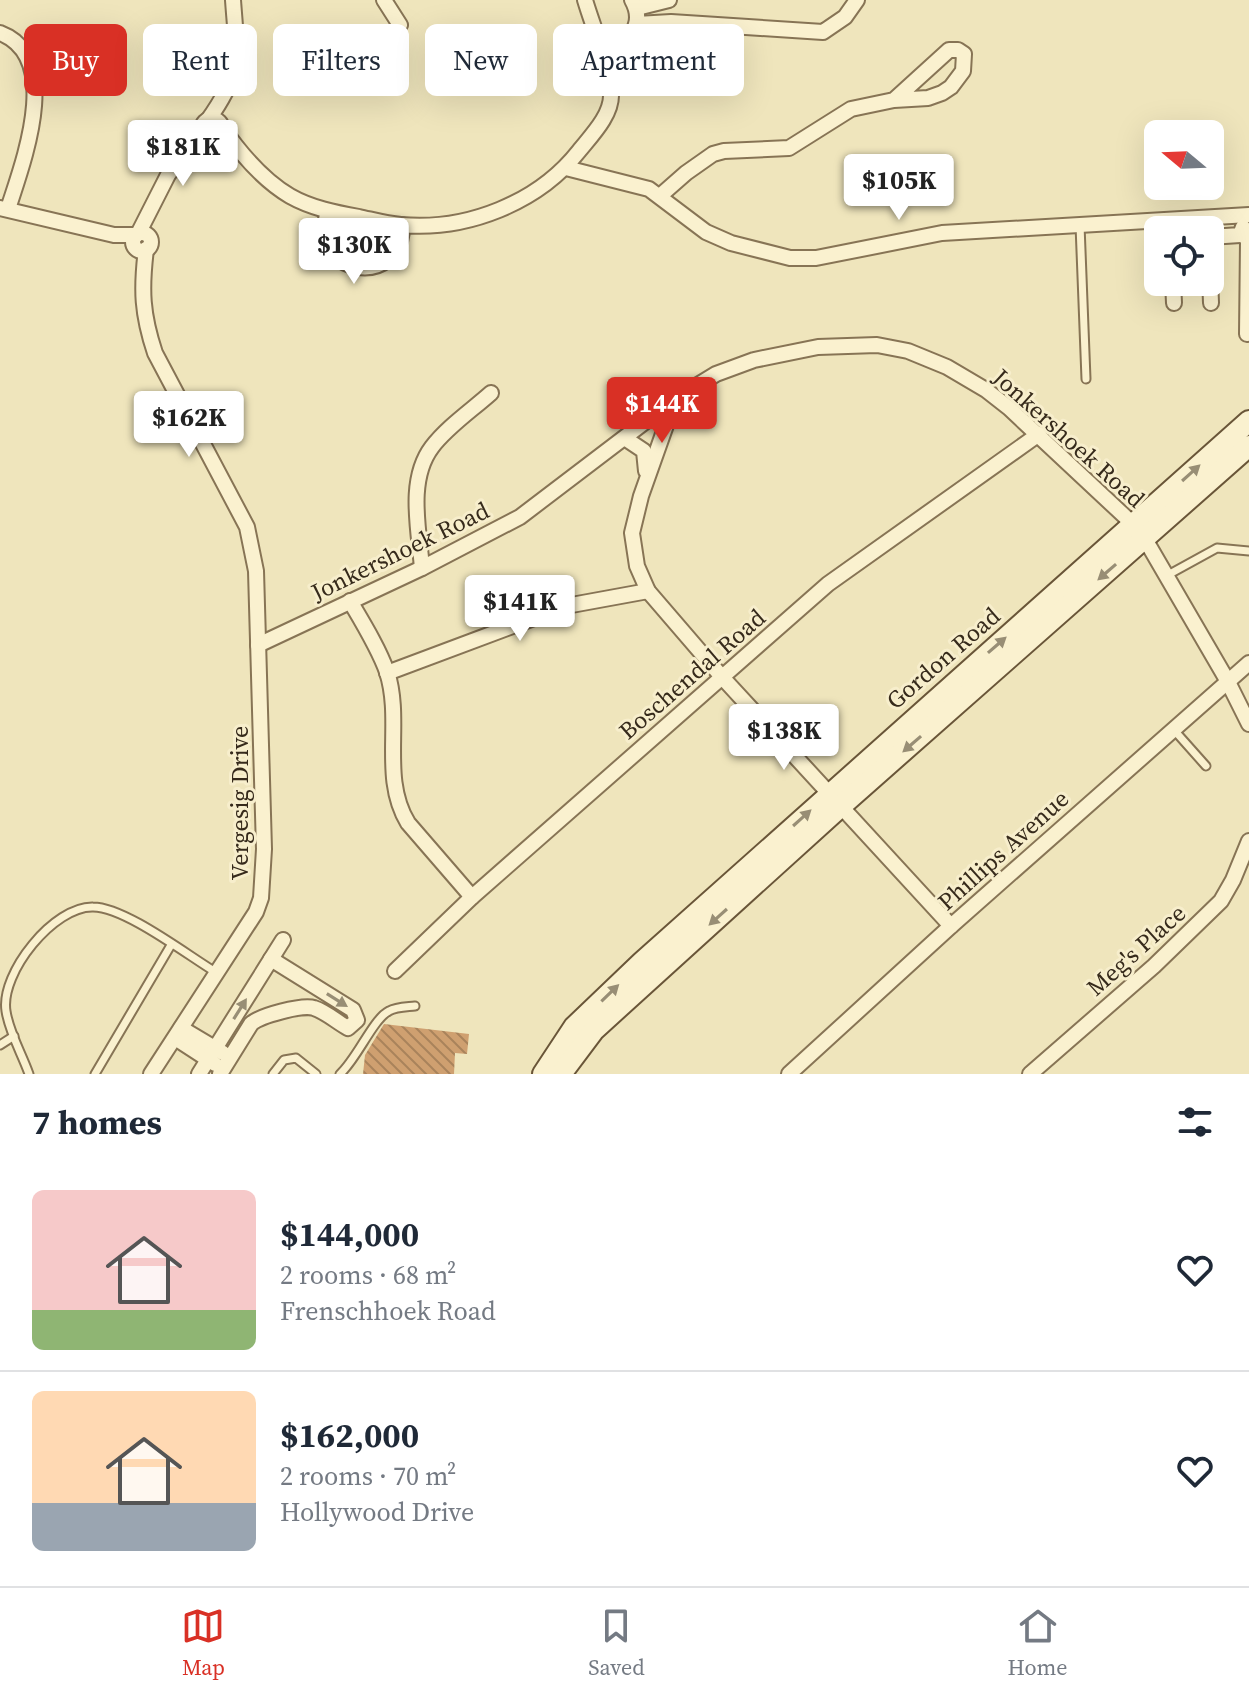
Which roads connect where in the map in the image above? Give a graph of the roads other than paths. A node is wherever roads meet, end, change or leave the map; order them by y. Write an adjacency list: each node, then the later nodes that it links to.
1 (233, 0): 15 (street)
2 (384, 0): 7 (street)
3 (585, 0): 8 (street)
4 (669, 0): 6 (street)
5 (857, 0): 11 (street)
6 (635, 4): 9 (street)
7 (399, 24)
8 (592, 24)
9 (637, 24): 10 (street)
10 (701, 24)
11 (744, 27)
12 (0, 33): 18 (street)
13 (611, 96): 16 (street)
14 (894, 100): 14 (street); 17 (street)
15 (213, 129): 19 (street); 25 (street)
16 (566, 168): 17 (street); 21 (street)
17 (661, 195): 22 (street)
18 (4, 209): 25 (street)
19 (328, 212): 21 (street); 21 (street)
20 (1246, 215): 22 (street); 23 (street)
21 (402, 225)
22 (1080, 225): 31 (lane)
23 (1243, 233): 24 (street); 30 (street)
24 (1224, 235)
25 (140, 242): 45 (street, Vergesig Drive)
26 (1174, 296): 28 (street)
27 (1211, 296): 29 (street)
28 (1174, 303)
29 (1211, 303)
30 (1247, 334)
31 (1086, 379)
32 (491, 393): 41 (street)
33 (675, 399): 35 (street, Jonkershoek Road); 36 (street, Jonkershoek Road); 38 (street)
34 (1249, 421): 39 (street, Gordon Road, one-way to 34)
35 (1039, 434): 39 (street, Jonkershoek Road); 48 (street, Boschendal Road)
36 (626, 439): 38 (street); 41 (street, Jonkershoek Road)
37 (1249, 446): 39 (street, Gordon Road)
38 (646, 484): 43 (street)
39 (1139, 532): 42 (street, Jonkershoek Road); 53 (street, Gordon Road)
40 (1249, 551): 42 (lane)
41 (422, 568): 44 (street, Jonkershoek Road)
42 (1166, 576): 49 (street, Jonkershoek Road)
43 (648, 591): 47 (street); 48 (street)
44 (350, 601): 45 (street, Jonkershoek Road); 47 (street)
45 (258, 645): 61 (street, Vergesig Drive)
46 (1249, 663): 49 (street, Phillips Avenue)
47 (387, 673): 55 (street)
48 (722, 677): 53 (street); 55 (street, Boschendal Road)
49 (1227, 680): 50 (street, Jonkershoek Road); 51 (street, Phillips Avenue)
50 (1249, 724)
51 (1173, 728): 52 (lane); 56 (street, Phillips Avenue)
52 (1206, 766)
53 (835, 800): 56 (street); 67 (street, Gordon Road)
54 (1249, 841): 78 (street, Meg's Place)
55 (472, 897): 60 (street, Boschendal Road)
56 (951, 926): 77 (street, Phillips Avenue)
57 (283, 940): 59 (street)
58 (171, 945): 61 (lane); 64 (lane); 70 (lane)
59 (271, 959): 66 (street, one-way to 59); 68 (street, one-way to 68)
60 (395, 971)
61 (217, 973): 63 (street, Vergesig Drive)
62 (415, 1006): 75 (lane)
63 (178, 1033): 66 (street); 71 (street, Vergesig Drive)
64 (14, 1036): 65 (lane); 69 (lane)
65 (0, 1045)
66 (211, 1054): 68 (street); 72 (street)
67 (563, 1061): 76 (street, Gordon Road)
68 (224, 1067)
69 (29, 1074)
70 (95, 1074)
71 (151, 1074)
72 (199, 1074)
73 (273, 1074): 74 (lane)
74 (316, 1074)
75 (340, 1074)
76 (543, 1074)
77 (789, 1074)
78 (1030, 1074)

